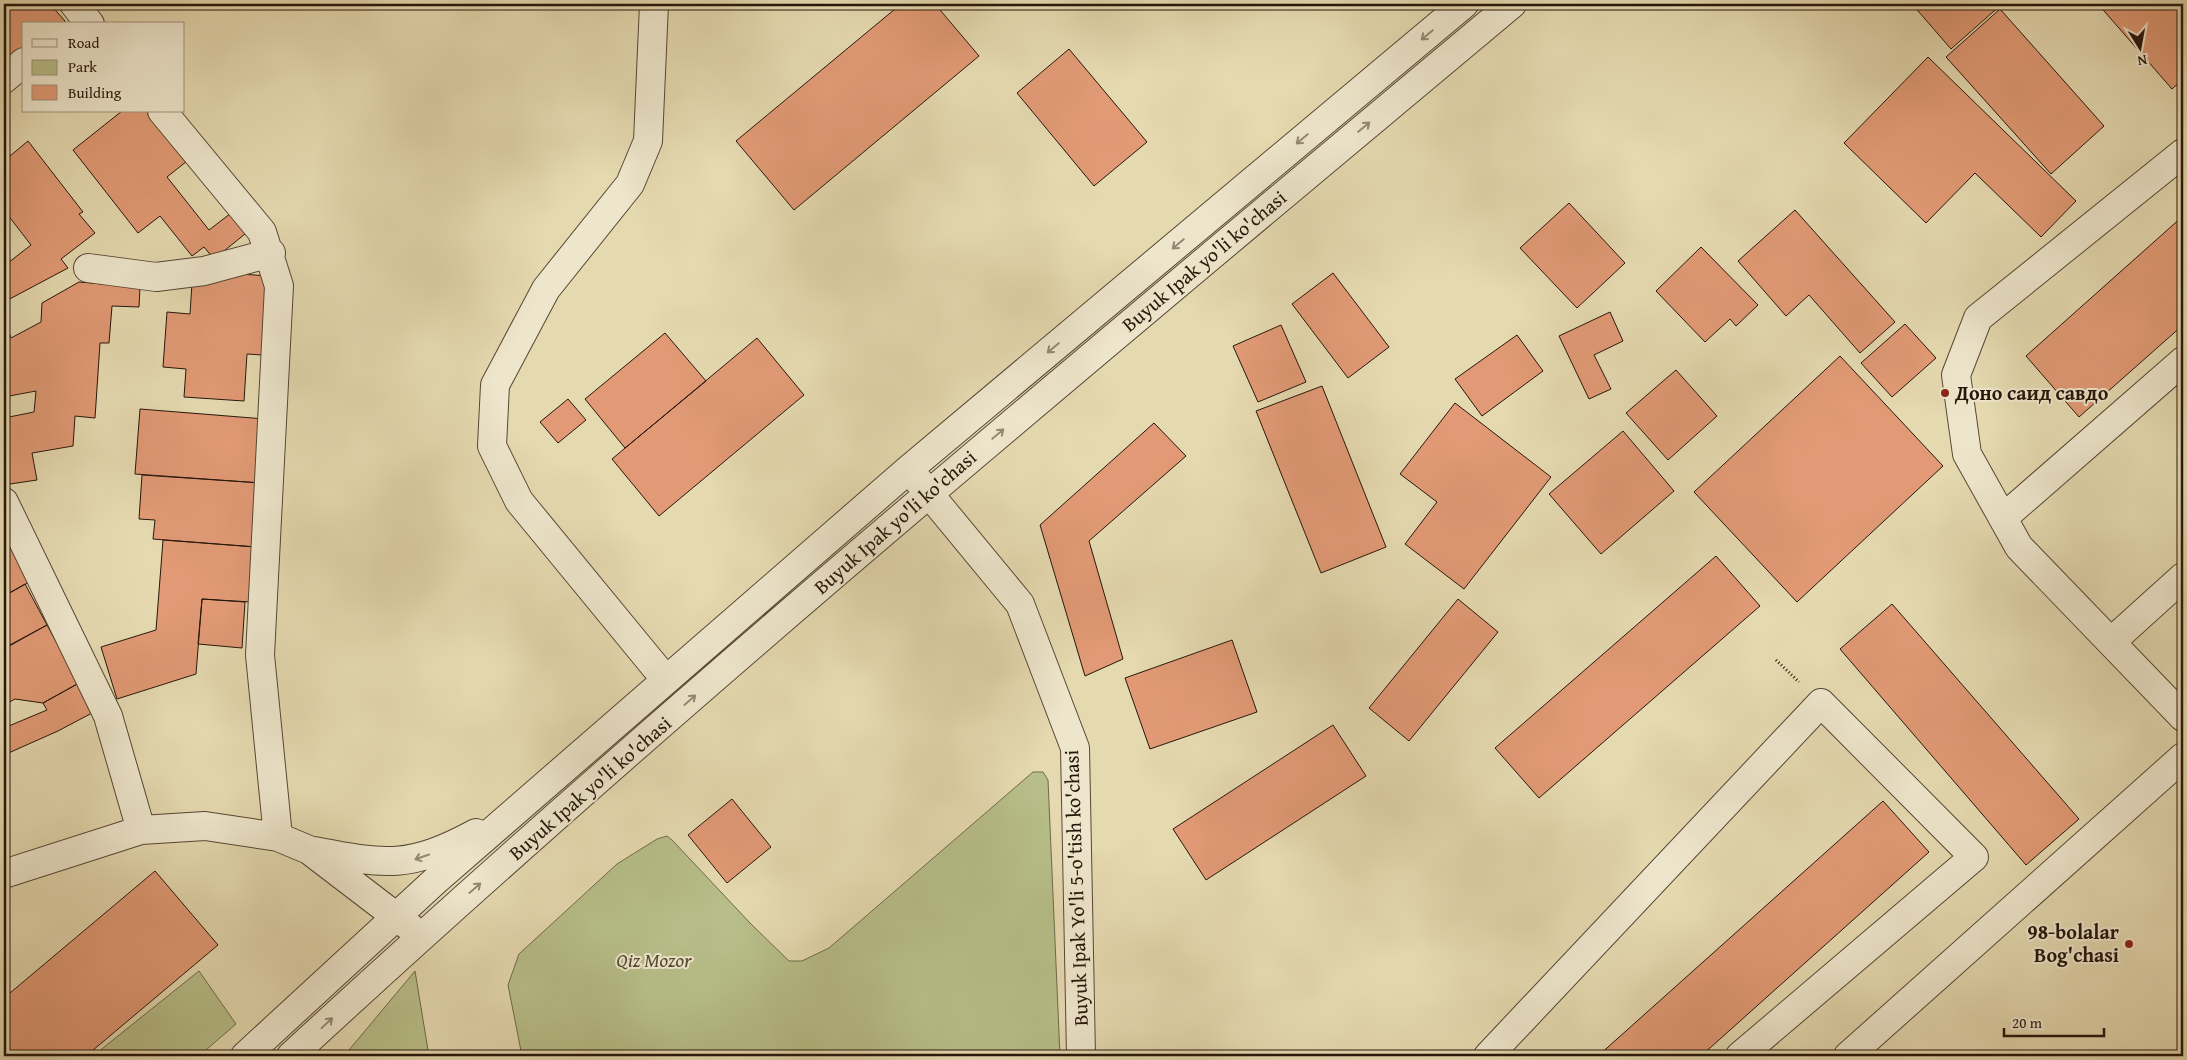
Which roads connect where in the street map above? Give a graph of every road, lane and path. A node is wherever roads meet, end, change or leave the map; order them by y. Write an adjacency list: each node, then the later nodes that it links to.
1 (654, 4): 17 (street)
2 (1464, 4): 11 (street, Buyuk Ipak yo'li ko'chasi, one-way to 11)
3 (1512, 4): 12 (street, Buyuk Ipak yo'li ko'chasi, one-way to 3)
4 (22, 64): 5 (street)
5 (4, 79)
6 (163, 112): 8 (street)
7 (2183, 154): 14 (street)
8 (270, 253): 9 (street); 22 (street)
9 (88, 268)
10 (2183, 361): 14 (street)
11 (909, 469): 12 (street, Buyuk Ipak Yo'li 5-o'tish ko'chasi); 17 (street, Buyuk Ipak yo'li ko'chasi)
12 (927, 493): 26 (street, Buyuk Ipak yo'li ko'chasi, one-way to 12); 29 (street, Buyuk Ipak Yo'li 5-o'tish ko'chasi)
13 (4, 502): 21 (street)
14 (2003, 518): 16 (street)
15 (2183, 577): 16 (street)
16 (2111, 642): 18 (street)
17 (666, 680): 20 (street, Buyuk Ipak yo'li ko'chasi)
18 (2183, 717)
19 (2183, 757): 32 (street)
20 (513, 813): 23 (street, Buyuk Ipak yo'li ko'chasi, one-way to 23); 25 (street, Buyuk Ipak yo'li ko'chasi)
21 (142, 830): 22 (street); 24 (street)
22 (278, 837): 23 (street)
23 (308, 850): 25 (street)
24 (4, 874)
25 (396, 917): 26 (street); 27 (street, Buyuk Ipak yo'li ko'chasi)
26 (422, 936): 28 (street, Buyuk Ipak yo'li ko'chasi, one-way to 26)
27 (246, 1056)
28 (291, 1056)
29 (1080, 1056)
30 (1488, 1056): 31 (street)
31 (1740, 1056)
32 (1848, 1056)

